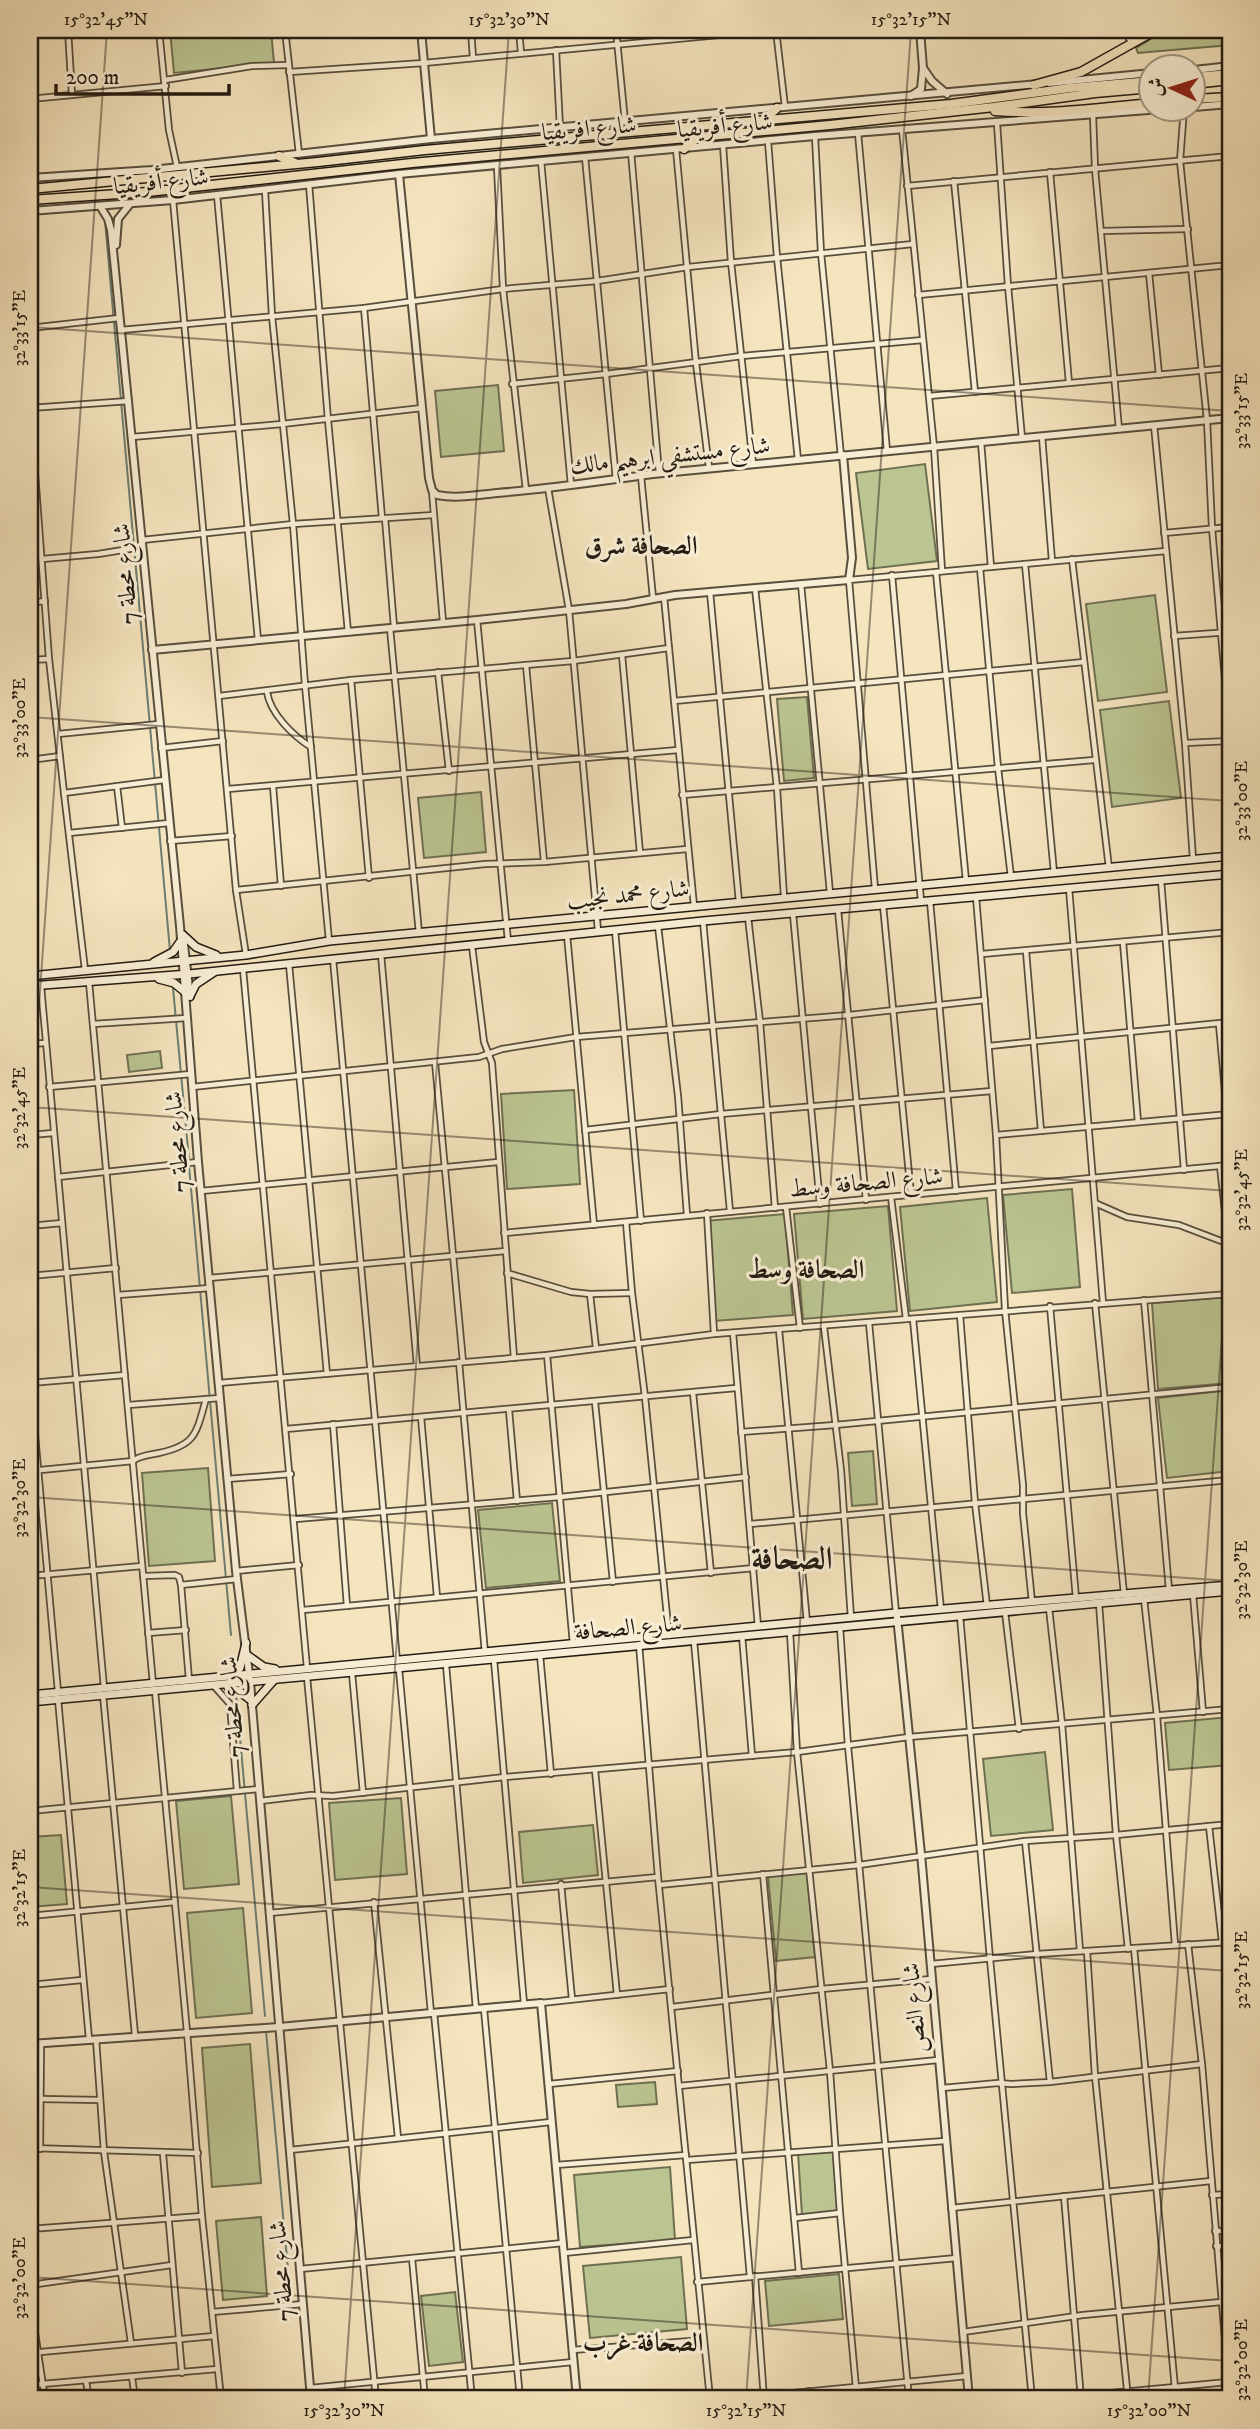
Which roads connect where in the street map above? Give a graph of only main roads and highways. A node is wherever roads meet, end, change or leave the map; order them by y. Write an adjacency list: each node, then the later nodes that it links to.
1 (1156, 30): 7 (highway)
2 (1230, 74): 3 (highway)
3 (1208, 76)
4 (1230, 80): 5 (highway)
5 (1208, 82)
6 (1138, 83): 14 (highway, شارع افريقيا)
7 (1034, 85)
8 (1138, 89): 13 (highway, شارع افريقيا)
9 (1230, 97): 10 (highway)
10 (1208, 98)
11 (1138, 104): 13 (highway)
12 (781, 107): 14 (highway)
13 (974, 110): 15 (highway, شارع افريقيا)
14 (764, 120): 16 (highway, شارع افريقيا)
15 (697, 138): 18 (highway); 20 (highway, شارع افريقيا)
16 (481, 146): 17 (highway, شارع افريقيا); 20 (highway)
17 (459, 148): 21 (highway); 22 (highway, شارع افريقيا)
18 (680, 149)
19 (279, 156): 22 (highway)
20 (482, 158): 21 (highway, شارع افريقيا)
21 (460, 159): 23 (highway, شارع افريقيا)
22 (297, 164): 24 (highway, شارع افريقيا)
23 (244, 182): 25 (highway); 26 (highway, شارع افريقيا)
24 (30, 189)
25 (233, 193)
26 (30, 200)
27 (1230, 856): 29 (main road, شارع محمد نجيب)
28 (1230, 874): 31 (main road, شارع محمد نجيب)
29 (223, 957): 30 (main road, شارع محمد نجيب); 30 (main road)
30 (148, 965): 32 (main road, شارع محمد نجيب)
31 (216, 971): 33 (main road, شارع محمد نجيب); 33 (main road)
32 (30, 976)
33 (148, 977): 34 (main road, شارع محمد نجيب)
34 (30, 986)
35 (1230, 1585): 37 (main road, شارع الصحافة)
36 (1230, 1591): 37 (main road, شارع الصحافة)
37 (897, 1618): 38 (main road, شارع الصحافة); 38 (main road, شارع الصحافة)
38 (639, 1642): 41 (main road, شارع الصحافة); 41 (main road, شارع الصحافة)
39 (246, 1643): 44 (main road)
40 (247, 1655): 42 (main road)
41 (398, 1665): 43 (main road, شارع الصحافة); 43 (main road, شارع الصحافة)
42 (297, 1670): 43 (main road, شارع الصحافة); 45 (main road, شارع الصحافة)
43 (307, 1673): 46 (main road, شارع الصحافة)
44 (232, 1677): 45 (main road, شارع الصحافة); 48 (main road, شارع الصحافة)
45 (250, 1678): 46 (main road, شارع الصحافة); 47 (main road, شارع الصحافة)
46 (274, 1679): 47 (main road)
47 (224, 1685): 48 (main road, شارع الصحافة)
48 (154, 1688): 50 (main road, شارع الصحافة)
49 (30, 1695): 50 (main road, شارع الصحافة)
50 (58, 1696): 51 (main road, شارع الصحافة)
51 (30, 1702)

